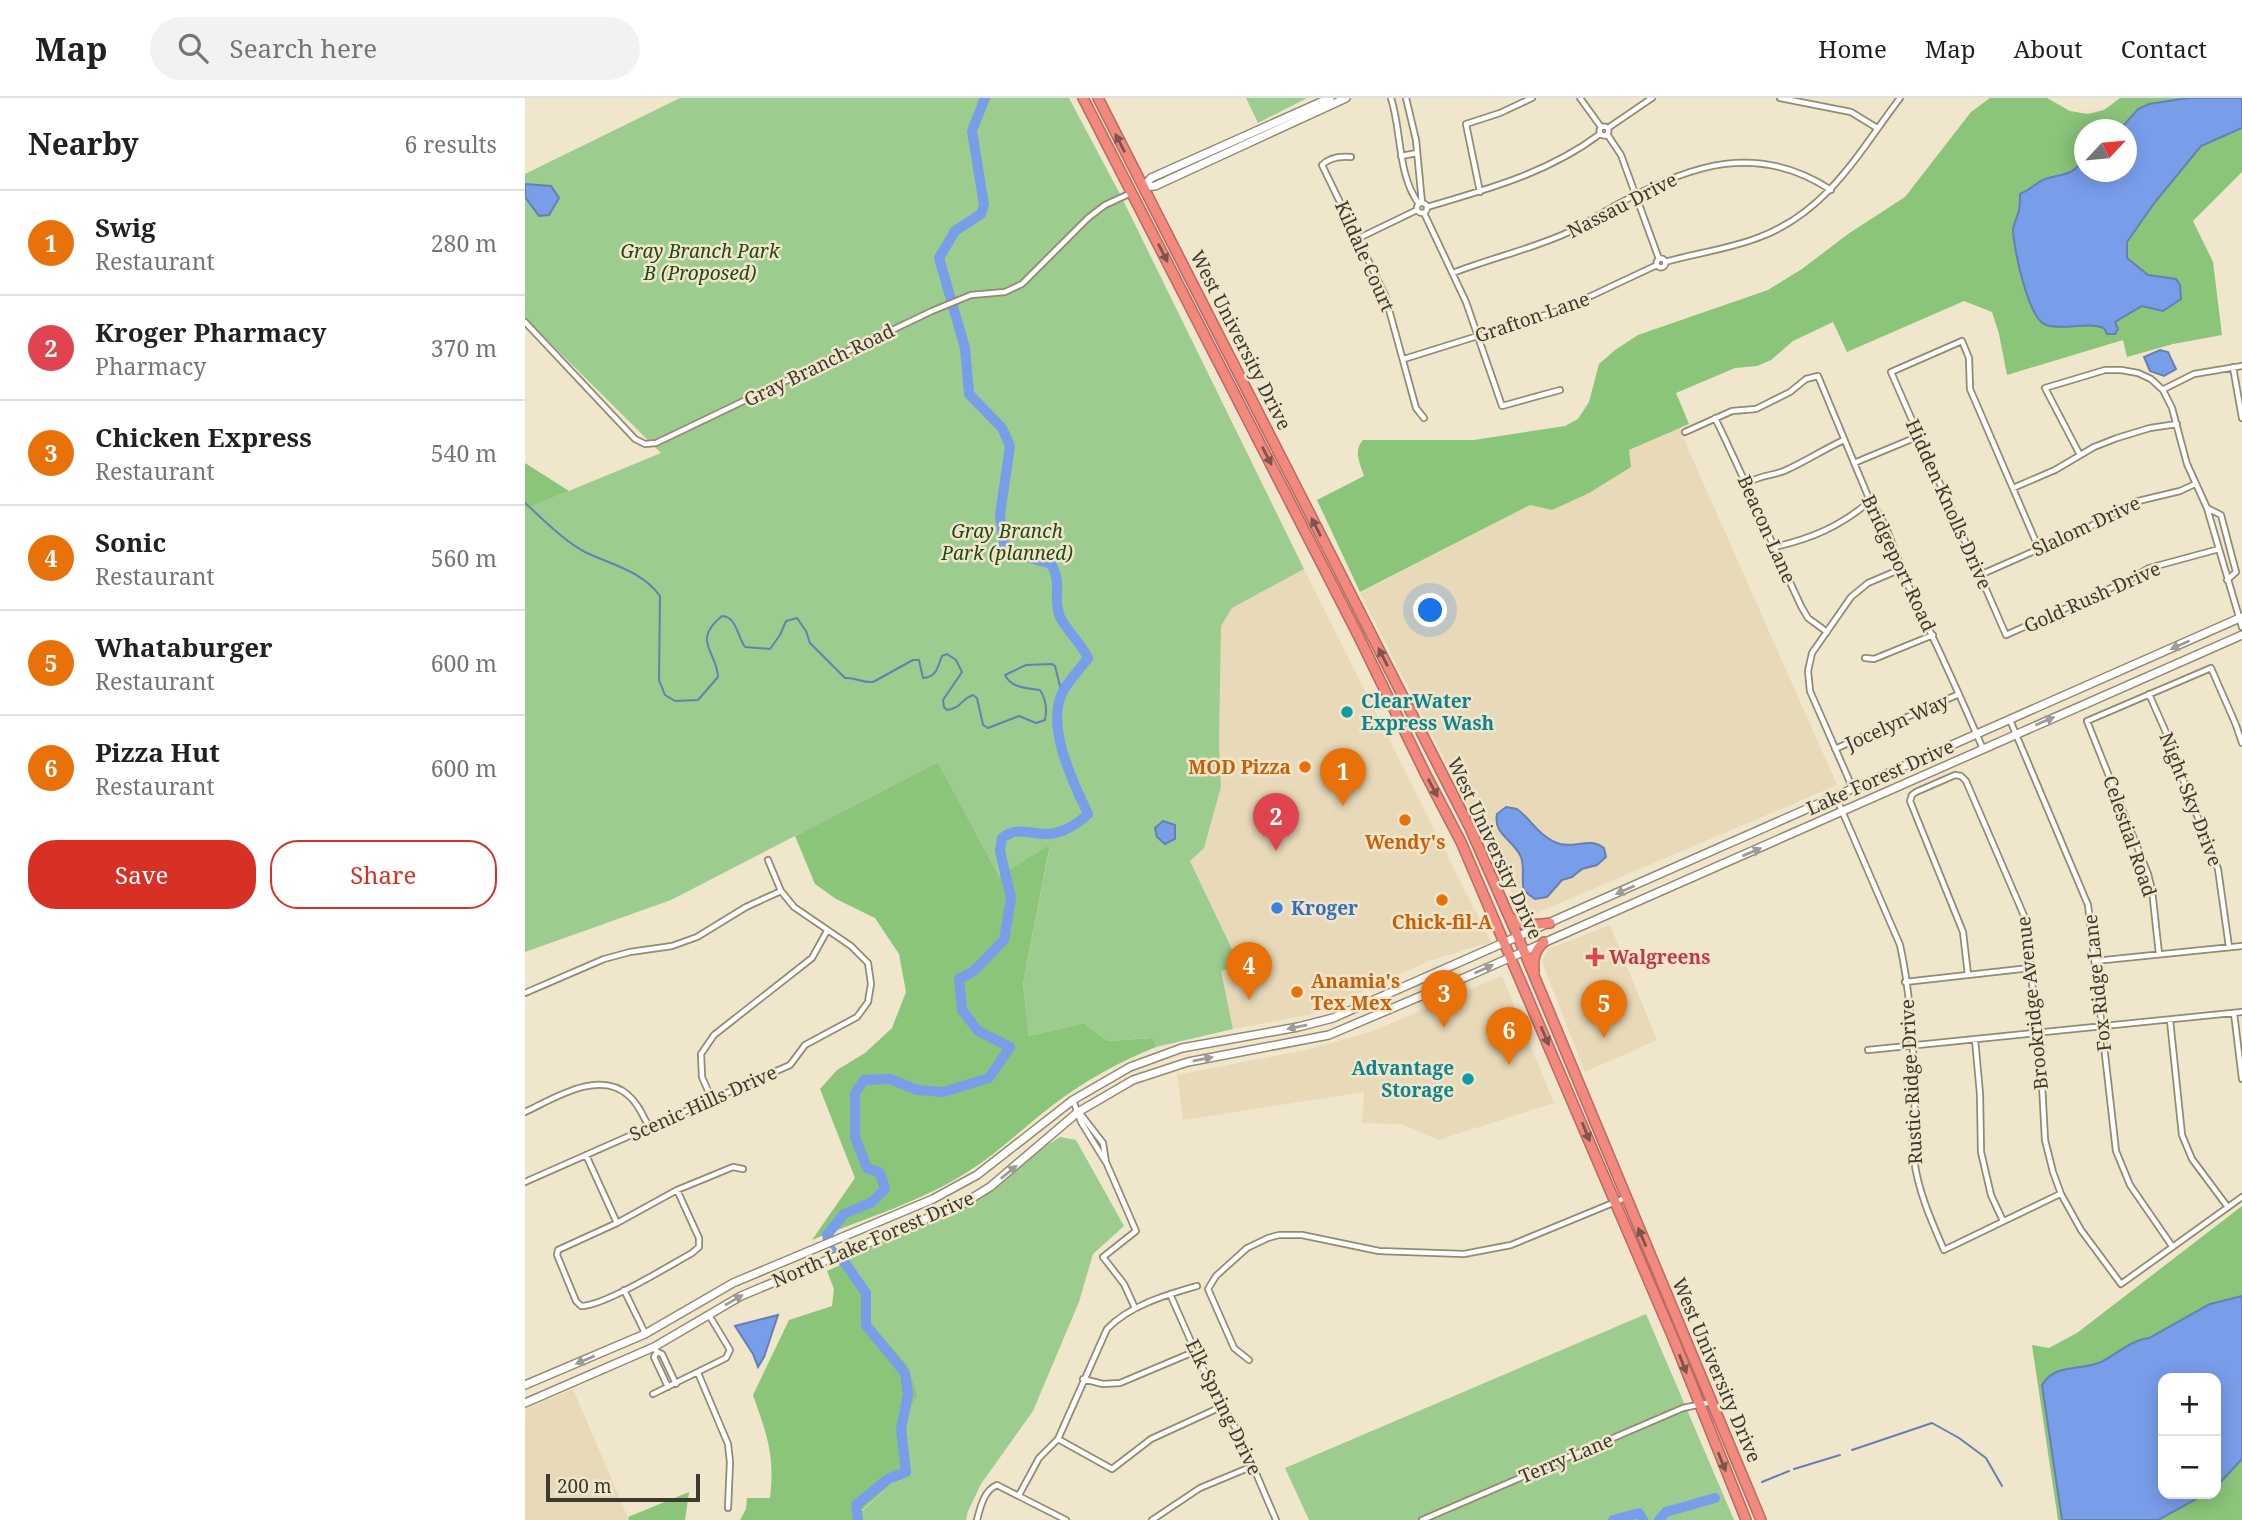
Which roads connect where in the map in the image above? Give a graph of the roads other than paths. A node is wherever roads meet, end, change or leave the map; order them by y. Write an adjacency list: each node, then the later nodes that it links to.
1 (1083, 98): 21 (highway, West University Drive)
2 (1098, 98): 19 (highway, West University Drive, one-way to 2)
3 (1330, 98): 19 (main road)
4 (1346, 98): 19 (main road)
5 (1391, 98): 18 (street)
6 (1406, 98): 16 (street)
7 (1532, 98): 22 (street)
8 (1580, 98): 12 (street)
9 (1652, 98): 14 (street)
10 (1780, 98): 13 (street)
11 (1900, 98): 13 (street)
12 (1601, 127): 14 (street); 15 (street)
13 (1877, 128): 20 (street)
14 (1607, 131): 15 (street); 23 (street)
15 (1600, 134): 22 (street)
16 (1417, 153): 18 (street); 24 (street)
17 (1350, 156): 25 (street, Kildale Court)
18 (1401, 156): 24 (street)
19 (1143, 187): 21 (highway); 59 (highway, West University Drive, one-way to 19)
20 (1831, 190): 23 (street, Nassau Drive); 27 (street)
21 (1132, 192): 30 (street, Gray Branch Road); 51 (highway, West University Drive, one-way to 51)
22 (1480, 192): 24 (street)
23 (1636, 194): 26 (street); 29 (street, Nassau Drive)
24 (1422, 208): 25 (street); 29 (street)
25 (1359, 237): 32 (street, Kildale Court)
26 (1659, 259): 27 (street); 28 (street)
27 (1665, 262): 28 (street, Grafton Lane)
28 (1657, 265): 31 (street, Grafton Lane)
29 (1453, 273): 31 (street)
30 (525, 322)
31 (1478, 336): 32 (street, Grafton Lane); 35 (street)
32 (1403, 359): 37 (street, Kildale Court)
33 (2242, 366): 34 (street)
34 (2233, 367): 36 (street); 39 (street)
35 (1560, 390)
36 (2163, 390): 40 (street); 44 (street)
37 (1424, 418)
38 (1715, 418): 41 (street); 43 (street, Bridgeport Road); 46 (street, Beacon Lane)
39 (2242, 418)
40 (2177, 424): 44 (street); 47 (street)
41 (1685, 432)
42 (1919, 436): 45 (street); 48 (street, Hidden Knolls Drive); 56 (street, Hidden Knolls Drive)
43 (1844, 440): 45 (street, Bridgeport Road); 46 (street)
44 (2080, 455): 48 (street)
45 (1854, 463): 49 (street, Bridgeport Road)
46 (1747, 483): 52 (street, Beacon Lane)
47 (2195, 484): 50 (street); 53 (street, Slalom Drive)
48 (2013, 488): 53 (street)
49 (1870, 502): 52 (street); 55 (street, Bridgeport Road)
50 (2207, 508): 54 (street); 57 (street)
51 (1312, 546): 59 (highway); 82 (highway, West University Drive, one-way to 82)
52 (1774, 547): 60 (street, Beacon Lane)
53 (2039, 549): 56 (street, Slalom Drive)
54 (2219, 549): 57 (street); 62 (street, Gold Rush Drive)
55 (1901, 568): 60 (street); 61 (street, Bridgeport Road)
56 (1980, 575): 62 (street, Hidden Knolls Drive)
57 (2228, 580): 58 (street)
58 (2241, 621): 67 (main road, Lake Forest Drive, one-way to 67)
59 (1370, 631): 78 (highway, West University Drive, one-way to 59)
60 (1827, 632): 71 (street)
61 (1933, 635): 64 (street); 65 (street, Bridgeport Road)
62 (2006, 635)
63 (2242, 635): 69 (main road, Lake Forest Drive, one-way to 63)
64 (1865, 658)
65 (1959, 694): 68 (street, Bridgeport Road); 71 (street, Jocelyn Way)
66 (2149, 694): 70 (street); 85 (street, Night Sky Drive); 87 (street, Celestial Road)
67 (2009, 719): 68 (main road, Lake Forest Drive); 69 (street, Fox Ridge Lane)
68 (1976, 734): 72 (street, Bridgeport Road); 73 (main road, Lake Forest Drive)
69 (2015, 734): 72 (main road, Lake Forest Drive); 89 (street, Fox Ridge Lane)
70 (2242, 744)
71 (1835, 749): 73 (street)
72 (1983, 749): 75 (main road, Lake Forest Drive)
73 (1854, 790): 74 (main road, Lake Forest Drive)
74 (1836, 797): 75 (street, Rustic Ridge Drive); 79 (main road, Lake Forest Drive, one-way to 79)
75 (1843, 812): 83 (main road, Lake Forest Drive, one-way to 75); 93 (street, Rustic Ridge Drive)
76 (768, 860): 77 (street)
77 (781, 891): 80 (street); 94 (street)
78 (1509, 917): 79 (highway); 81 (highway, West University Drive)
79 (1550, 923): 81 (main road, Lake Forest Drive)
80 (827, 931): 110 (street); 110 (street, Scenic Hills Drive)
81 (1518, 937): 82 (main road, North Lake Forest Drive); 86 (highway, West University Drive)
82 (1506, 942): 88 (highway, West University Drive); 95 (main road, North Lake Forest Drive)
83 (1544, 942): 86 (main road, Lake Forest Drive); 92 (highway)
84 (2242, 946): 85 (street)
85 (2229, 947): 87 (street)
86 (1524, 951): 88 (main road, North Lake Forest Drive); 92 (highway, West University Drive)
87 (2159, 954): 89 (street)
88 (1512, 957): 96 (main road, North Lake Forest Drive, one-way to 88); 108 (highway, West University Drive, one-way to 108)
89 (2095, 961): 100 (street, Fox Ridge Lane)
90 (2030, 968): 91 (street); 91 (street, Brookridge Avenue); 102 (street, Brookridge Avenue)
91 (1968, 975): 93 (street)
92 (1534, 978): 107 (highway, West University Drive)
93 (1905, 982): 104 (street, Rustic Ridge Drive)
94 (525, 993)
95 (1384, 996): 96 (main road); 101 (main road, North Lake Forest Drive, one-way to 101)
96 (1390, 1010): 105 (main road, North Lake Forest Drive)
97 (2242, 1012): 98 (street)
98 (2234, 1013): 99 (street); 109 (street)
99 (2170, 1020): 100 (street); 124 (street)
100 (2102, 1026): 102 (street); 127 (street, Fox Ridge Lane)
101 (1270, 1032): 105 (main road); 111 (main road, North Lake Forest Drive)
102 (2038, 1033): 103 (street); 120 (street, Brookridge Avenue)
103 (1975, 1039): 104 (street); 125 (street)
104 (1912, 1045): 106 (street); 125 (street, Rustic Ridge Drive)
105 (1273, 1046): 113 (main road, North Lake Forest Drive, one-way to 105)
106 (1868, 1050)
107 (1571, 1065): 108 (highway); 122 (highway, West University Drive)
108 (1559, 1069): 123 (highway, West University Drive, one-way to 123)
109 (2242, 1079)
110 (712, 1100): 114 (street, Scenic Hills Drive)
111 (1073, 1100): 113 (street); 133 (main road, North Lake Forest Drive)
112 (525, 1112): 114 (street)
113 (1078, 1112): 116 (street); 116 (street); 132 (main road, North Lake Forest Drive, one-way to 113)
114 (649, 1128): 115 (street, Scenic Hills Drive)
115 (586, 1155): 118 (street, Scenic Hills Drive); 126 (street)
116 (1106, 1162): 131 (street)
117 (743, 1169): 119 (street)
118 (525, 1182)
119 (677, 1190): 126 (street); 129 (street)
120 (2061, 1194): 125 (street); 127 (street, Brookridge Avenue)
121 (2242, 1197): 124 (street)
122 (1626, 1198): 123 (street); 143 (highway, West University Drive, one-way to 122)
123 (1615, 1203): 136 (street); 145 (highway, West University Drive, one-way to 145)
124 (2227, 1206): 127 (street)
125 (2003, 1221)
126 (617, 1223): 129 (street)
127 (2172, 1246)
128 (1197, 1286): 130 (street)
129 (624, 1290): 133 (street)
130 (1170, 1294): 131 (street); 135 (street, Elk Spring Drive)
131 (1135, 1308): 138 (street)
132 (709, 1315): 134 (main road, North Lake Forest Drive); 137 (street)
133 (645, 1334): 134 (main road); 140 (main road, North Lake Forest Drive, one-way to 140)
134 (655, 1350): 139 (street); 141 (street); 144 (main road, North Lake Forest Drive)
135 (1196, 1351): 138 (street); 146 (street, Elk Spring Drive)
136 (1249, 1360)
137 (698, 1373): 139 (street); 150 (street)
138 (1083, 1379): 147 (street)
139 (676, 1384): 141 (street)
140 (525, 1385)
141 (668, 1387): 142 (street)
142 (653, 1394)
143 (1711, 1402): 145 (street, Terry Lane); 157 (highway, West University Drive)
144 (525, 1403)
145 (1698, 1403): 155 (street, Terry Lane); 156 (highway, West University Drive, one-way to 156)
146 (1223, 1406): 147 (street); 148 (street, Elk Spring Drive)
147 (1058, 1440): 149 (street)
148 (1252, 1466): 153 (street); 154 (street, Elk Spring Drive)
149 (1019, 1495): 151 (street); 152 (street)
150 (728, 1508)
151 (977, 1520)
152 (1066, 1520)
153 (1152, 1520)
154 (1276, 1520)
155 (1422, 1520)
156 (1746, 1520)
157 (1761, 1520)

